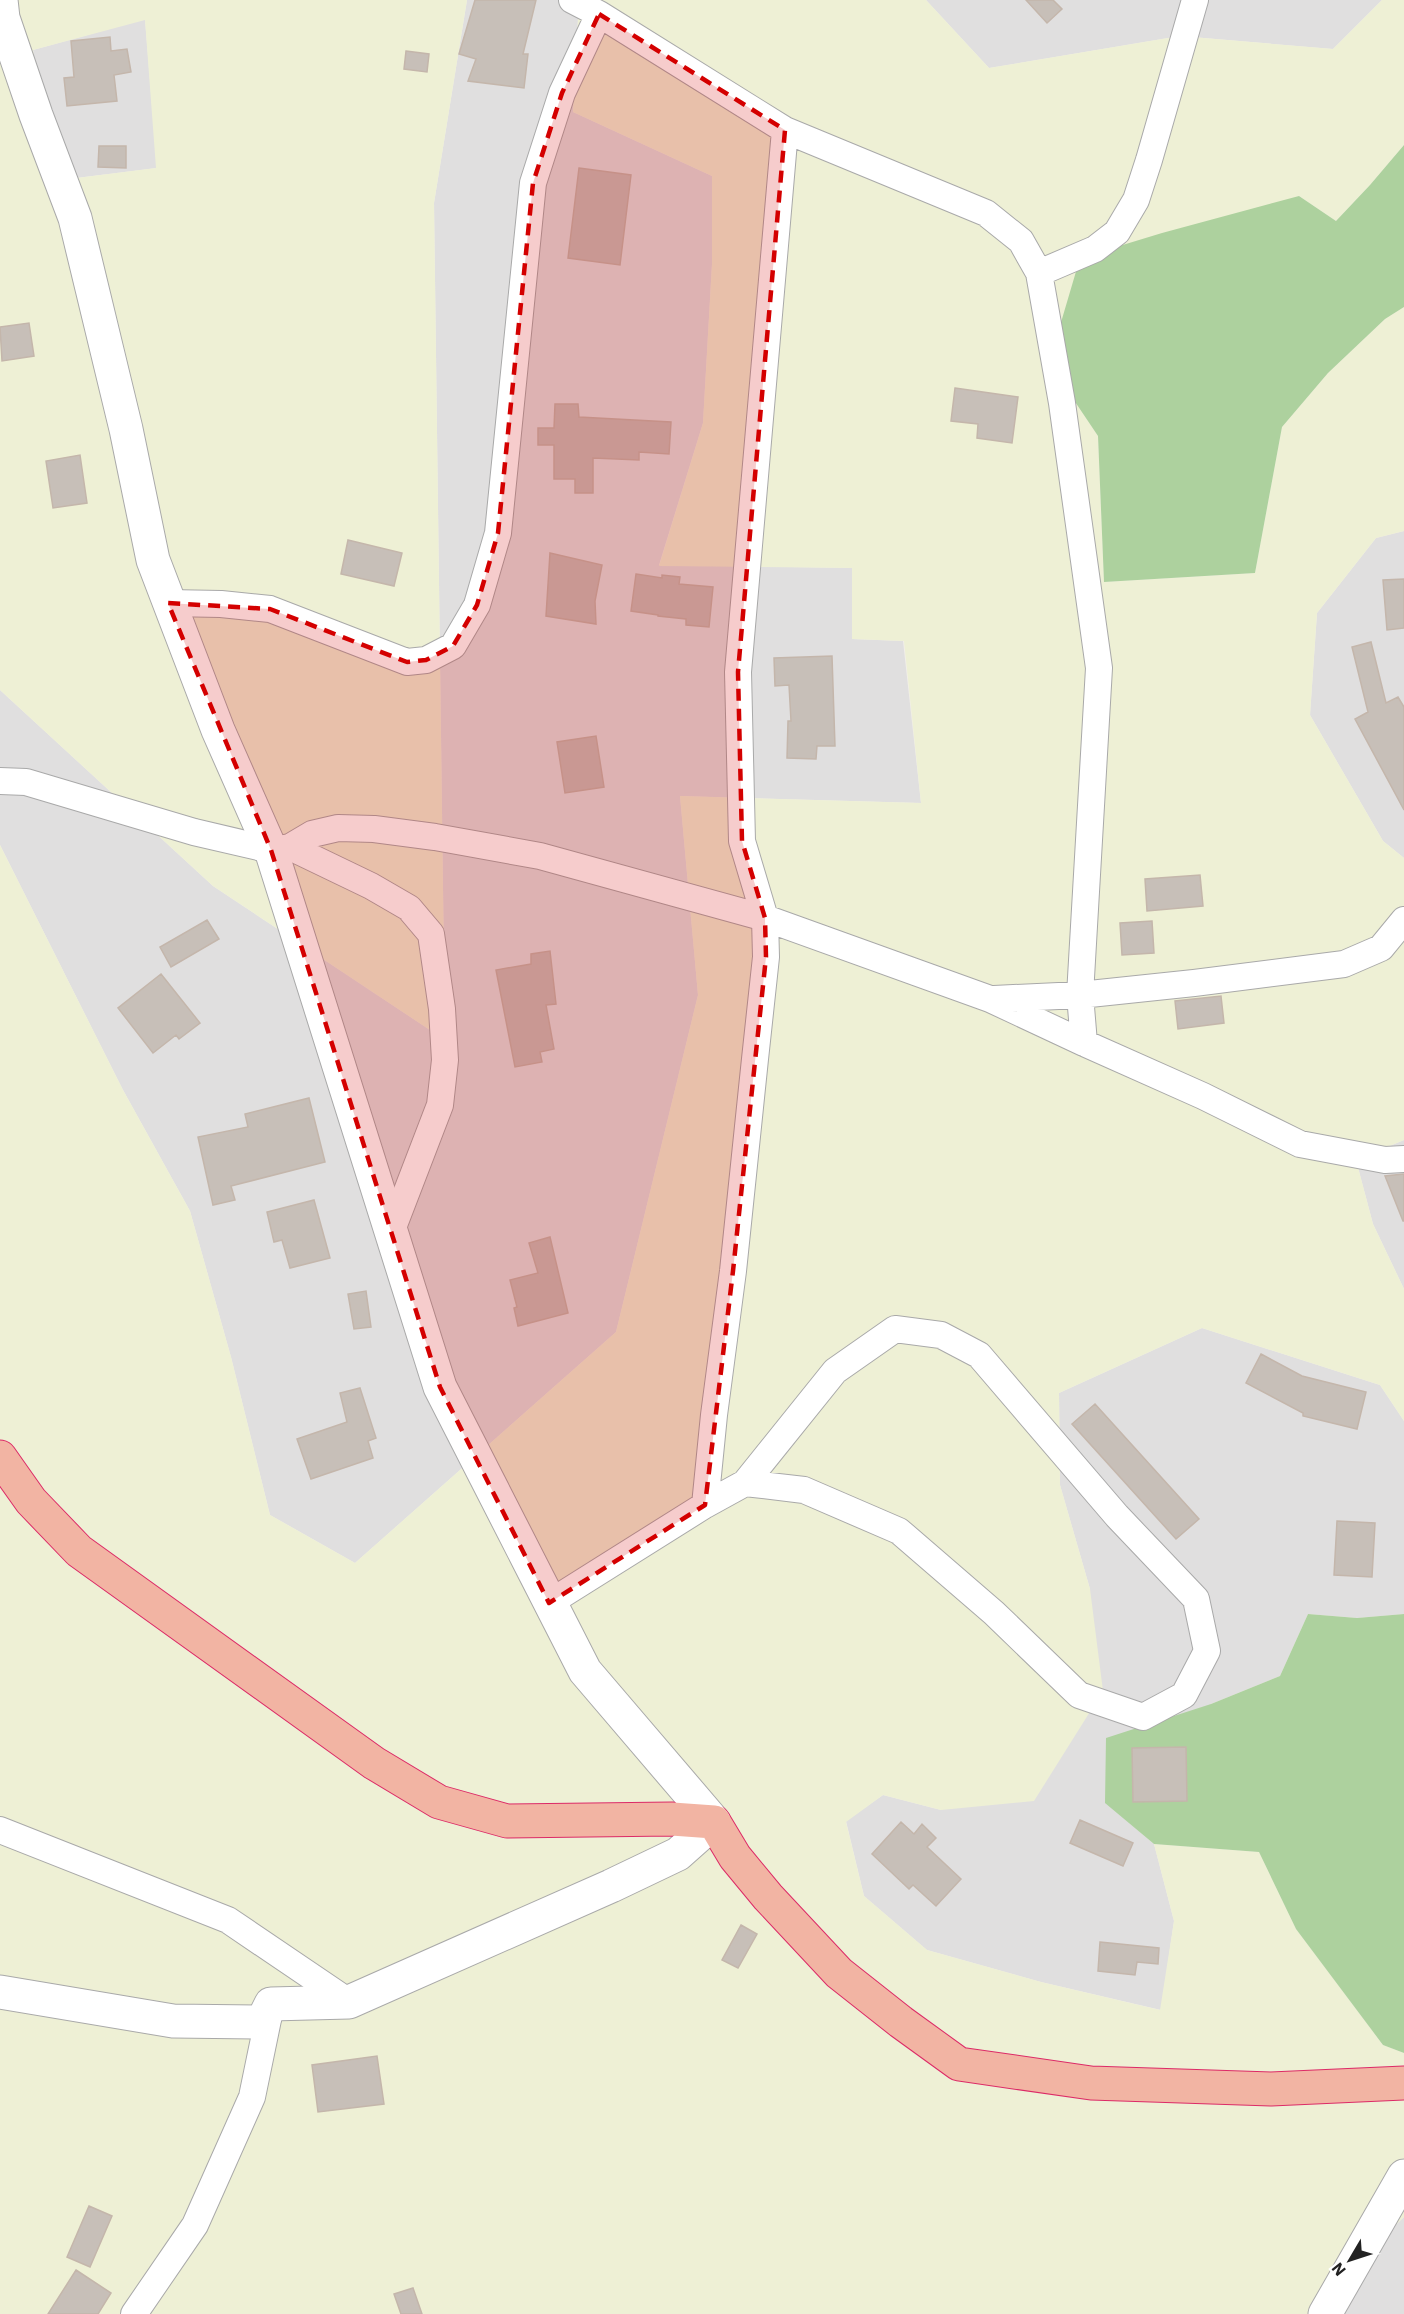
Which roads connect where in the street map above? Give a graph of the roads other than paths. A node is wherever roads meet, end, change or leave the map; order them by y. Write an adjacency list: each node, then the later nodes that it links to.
1 (1, 0): 6 (street)
2 (1195, 0): 5 (street)
3 (584, 4): 4 (street); 6 (street)
4 (785, 130): 5 (street); 9 (street)
5 (1039, 273): 11 (street)
6 (168, 603): 8 (street)
7 (0, 781): 8 (street)
8 (281, 849): 9 (street); 15 (street); 15 (street)
9 (765, 918): 12 (street); 18 (street)
10 (1404, 920): 11 (street)
11 (1080, 994): 12 (street); 13 (street)
12 (990, 999): 13 (street)
13 (1084, 1043): 14 (street)
14 (1404, 1159)
15 (392, 1230): 19 (street)
16 (0, 1457): 20 (highway)
17 (745, 1483): 17 (street); 18 (street)
18 (705, 1505): 19 (street)
19 (549, 1603): 20 (street)
20 (714, 1821): 23 (street); 25 (highway)
21 (0, 1830): 23 (street)
22 (0, 1992): 24 (street)
23 (349, 2002): 24 (street)
24 (271, 2004): 27 (street)
25 (1404, 2083)
26 (1404, 2176): 28 (street)
27 (134, 2314)
28 (1325, 2314)

